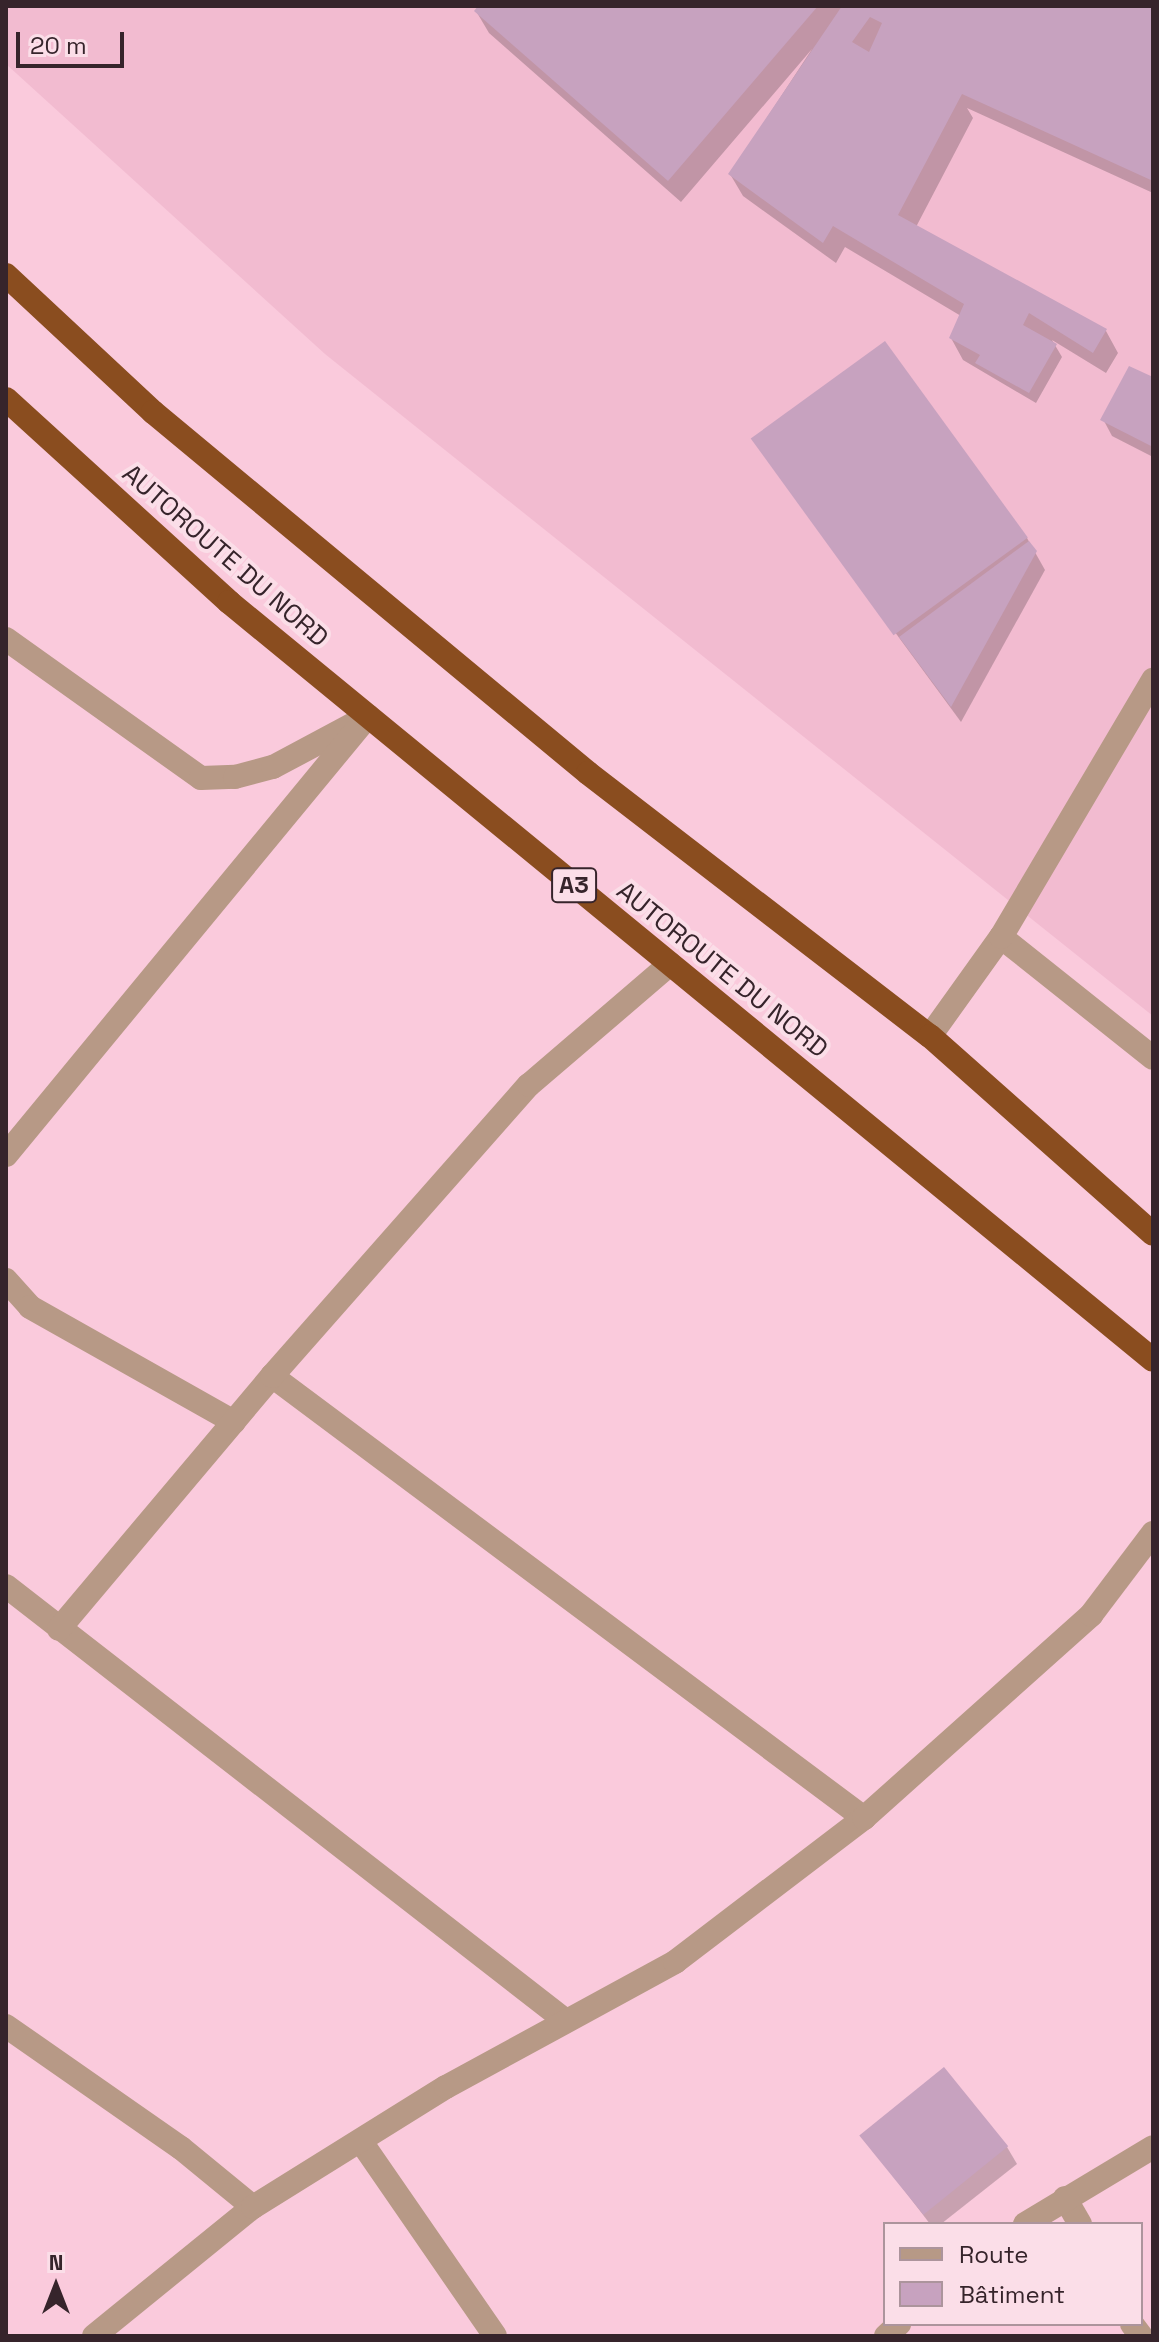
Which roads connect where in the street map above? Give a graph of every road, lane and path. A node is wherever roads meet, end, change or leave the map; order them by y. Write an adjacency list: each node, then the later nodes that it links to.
1 (6, 275): 8 (highway)
2 (6, 399): 5 (highway, AUTOROUTE DU NORD / A3)
3 (6, 639): 5 (street)
4 (1153, 680): 6 (street)
5 (368, 716): 7 (highway, AUTOROUTE DU NORD / A3); 10 (street)
6 (1001, 937): 8 (street); 9 (street)
7 (670, 964): 13 (highway, AUTOROUTE DU NORD / A3); 14 (street)
8 (930, 1036): 11 (highway)
9 (1153, 1058)
10 (6, 1155)
11 (1153, 1234)
12 (6, 1280): 15 (street)
13 (1153, 1360)
14 (272, 1376): 15 (street); 19 (street)
15 (234, 1422): 18 (street)
16 (1153, 1533): 19 (street)
17 (6, 1586): 18 (street)
18 (59, 1629): 20 (street)
19 (864, 1818): 20 (street)
20 (566, 2021): 22 (street)
21 (6, 2026): 25 (street)
22 (362, 2143): 25 (street); 29 (street)
23 (1153, 2147): 24 (street)
24 (1065, 2198): 26 (street); 27 (street)
25 (253, 2207): 28 (street)
26 (1028, 2222)
27 (1079, 2222)
28 (94, 2336)
29 (495, 2336)

